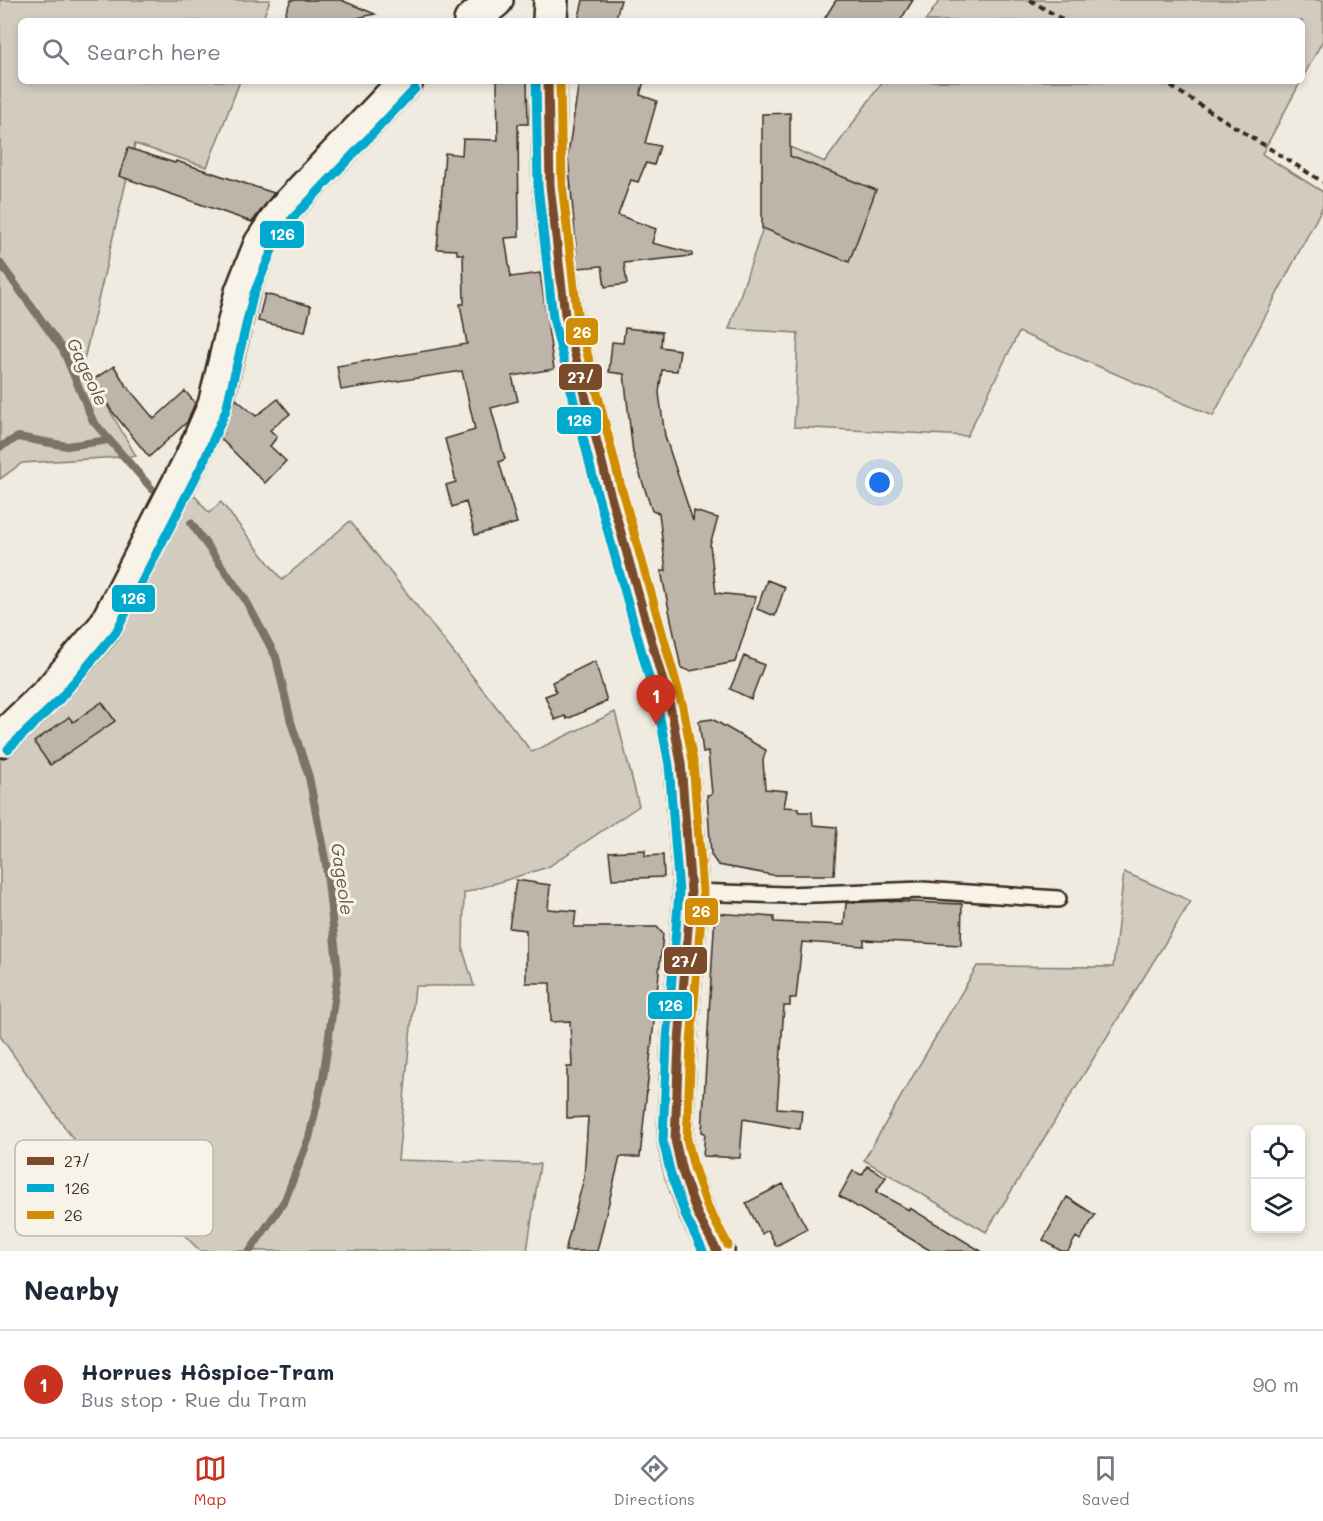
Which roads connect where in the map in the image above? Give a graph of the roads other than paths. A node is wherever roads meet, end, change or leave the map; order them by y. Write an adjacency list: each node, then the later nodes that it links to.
1 (496, 0): 2 (street)
2 (475, 18)
3 (403, 84): 5 (street)
4 (548, 84): 6 (street)
5 (0, 740)
6 (691, 892): 7 (lane); 8 (street)
7 (1058, 899)
8 (717, 1251)

